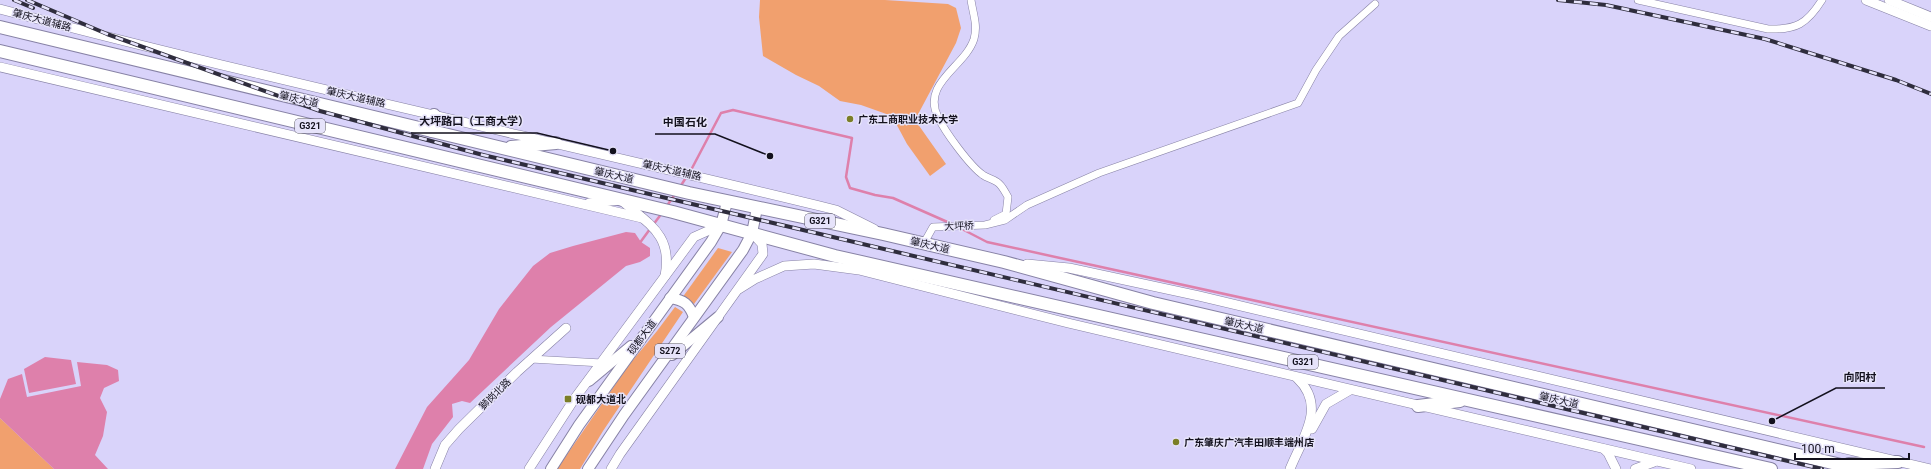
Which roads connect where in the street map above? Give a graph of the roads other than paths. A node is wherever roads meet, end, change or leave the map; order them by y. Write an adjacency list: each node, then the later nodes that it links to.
1 (1638, 0): 2 (street)
2 (1822, 0)
3 (1866, 0): 9 (street)
4 (1889, 0): 8 (street)
5 (972, 4): 23 (street)
6 (1374, 4): 23 (street)
7 (0, 9): 13 (street, 肇庆大道辅路)
8 (1931, 17)
9 (1931, 26)
10 (0, 27): 14 (highway, 肇庆大道 / G321)
11 (0, 51): 17 (highway, 肇庆大道 / G321)
12 (0, 67): 19 (street)
13 (434, 115): 14 (highway); 15 (street, 肇庆大道辅路)
14 (432, 131): 16 (highway, 肇庆大道 / G321)
15 (556, 143): 16 (highway); 25 (street, 肇庆大道辅路)
16 (501, 148): 18 (highway, 肇庆大道 / G321)
17 (621, 200): 19 (street); 21 (street); 22 (highway, 肇庆大道 / G321)
18 (727, 202): 20 (highway, 肇庆大道 / G321); 22 (main road, 砚都大道 / S272)
19 (582, 203): 21 (street)
20 (756, 208): 24 (main road, S272); 25 (highway, 肇庆大道 / G321)
21 (642, 218): 31 (street)
22 (721, 225): 24 (highway, 肇庆大道 / G321); 31 (street); 33 (main road, 砚都大道 / S272)
23 (985, 225): 26 (street, 大坪桥)
24 (752, 233): 27 (highway, 肇庆大道 / G321); 32 (street); 34 (main road, S272)
25 (883, 234): 26 (highway, 肇庆大道 / G321)
26 (924, 243): 28 (highway, 肇庆大道 / G321)
27 (835, 256): 29 (highway, 肇庆大道 / G321); 30 (street)
28 (1004, 262): 48 (street); 49 (highway, 肇庆大道 / G321)
29 (890, 268): 30 (street); 44 (highway, 肇庆大道 / G321)
30 (859, 270): 32 (street); 41 (street)
31 (664, 279): 40 (street)
32 (739, 289): 35 (street)
33 (670, 298): 34 (main road); 37 (main road, 砚都大道 / S272)
34 (694, 317): 39 (main road, S272)
35 (718, 317): 39 (main road); 55 (street)
36 (566, 328): 38 (street, 獅岗北路)
37 (643, 335): 42 (main road); 53 (main road, 砚都大道 / S272)
38 (531, 359): 40 (street); 51 (street, 獅岗北路)
39 (662, 362): 54 (main road, S272)
40 (602, 364): 42 (street)
41 (1297, 377): 43 (street); 56 (street)
42 (588, 381): 52 (street)
43 (1350, 390): 45 (street); 57 (street)
44 (1470, 400): 45 (highway); 50 (highway, 肇庆大道 / G321)
45 (1418, 406): 46 (street)
46 (1604, 449): 47 (street); 58 (street)
47 (1655, 461): 59 (street); 60 (street)
48 (1898, 462): 49 (highway); 62 (street)
49 (1838, 464): 61 (highway, 肇庆大道 / G321)
50 (1767, 468)
51 (435, 469)
52 (529, 469)
53 (551, 469)
54 (588, 469)
55 (611, 469)
56 (1290, 469)
57 (1296, 469)
58 (1616, 469)
59 (1635, 469)
60 (1691, 469)
61 (1858, 469)
62 (1930, 469)

